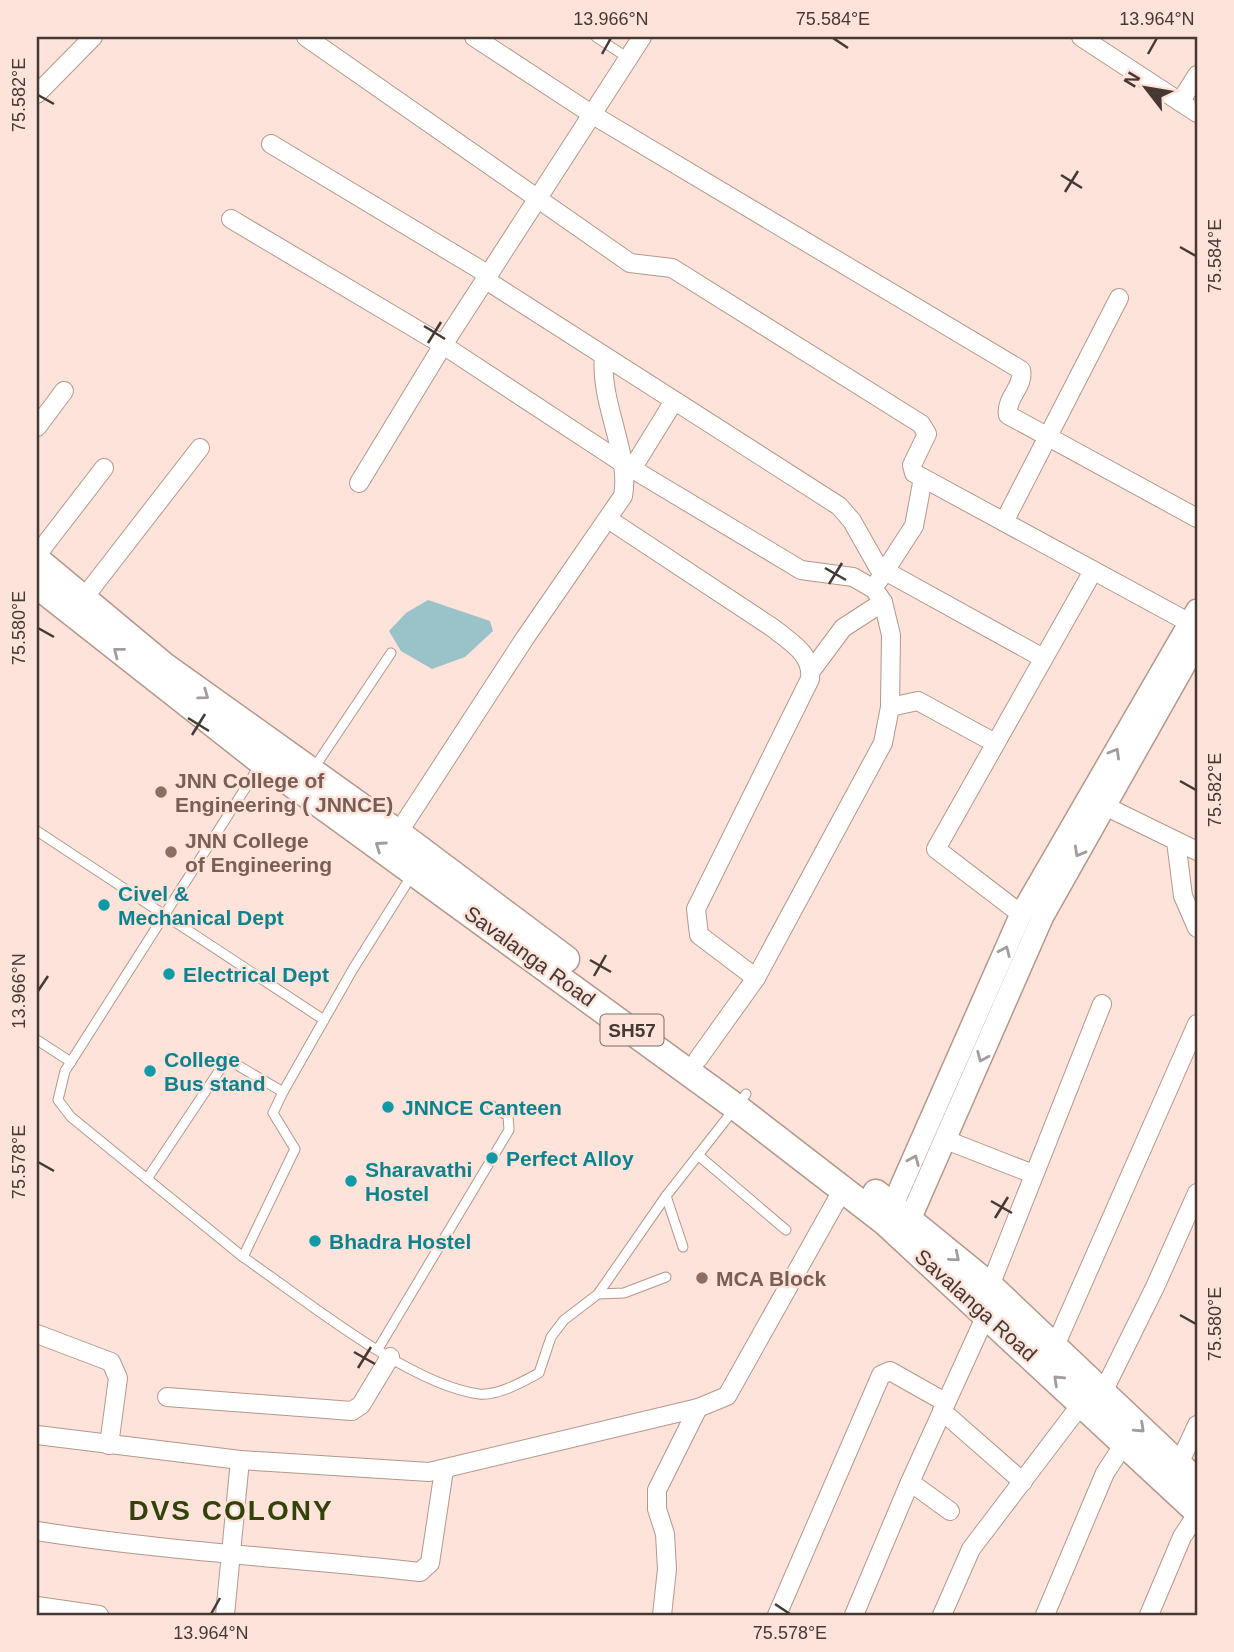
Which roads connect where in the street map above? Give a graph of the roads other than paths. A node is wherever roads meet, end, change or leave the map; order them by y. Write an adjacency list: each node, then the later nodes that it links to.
1 (93, 37): 9 (street)
2 (306, 37): 14 (street)
3 (474, 37): 12 (street)
4 (597, 37): 7 (lane)
5 (642, 37): 7 (street)
6 (1081, 37): 10 (street)
7 (628, 58): 12 (street)
8 (1197, 75): 10 (street)
9 (37, 94)
10 (1180, 102): 11 (street)
11 (1197, 113)
12 (593, 115): 14 (street); 23 (street)
13 (271, 144): 16 (street)
14 (538, 200): 16 (street); 27 (street)
15 (231, 219): 18 (street)
16 (487, 278): 18 (street); 19 (street)
17 (1119, 298): 23 (street)
18 (443, 345): 25 (street); 28 (street)
19 (604, 356): 21 (street); 25 (street)
20 (64, 391): 22 (street)
21 (674, 401): 25 (street); 33 (street)
22 (37, 428)
23 (1048, 436): 29 (street); 31 (street)
24 (200, 448): 37 (street)
25 (626, 465): 30 (street); 36 (street)
26 (104, 468): 32 (street)
27 (923, 478): 31 (street); 33 (street)
28 (359, 483)
29 (1197, 518)
30 (608, 519): 41 (street); 48 (street)
31 (1004, 522): 34 (street)
32 (37, 558): 37 (main road, Savalanga Road / SH57)
33 (884, 571): 36 (street); 40 (street)
34 (1093, 571): 38 (street); 40 (street)
35 (37, 585): 44 (main road, Savalanga Road / SH57, one-way to 35)
36 (878, 596): 41 (street); 42 (street)
37 (83, 598): 44 (main road, Savalanga Road / SH57, one-way to 44)
38 (1195, 626): 46 (street); 52 (street, one-way to 38)
39 (391, 653): 45 (lane)
40 (1043, 659): 43 (street)
41 (811, 671): 55 (street)
42 (890, 707): 43 (street); 55 (street)
43 (995, 743): 52 (street)
44 (268, 754): 45 (main road, Savalanga Road / SH57); 51 (main road, Savalanga Road / SH57, one-way to 44); 53 (lane)
45 (311, 773): 48 (main road, Savalanga Road / SH57)
46 (1105, 807): 49 (street); 65 (street, one-way to 65)
47 (37, 831): 53 (lane)
48 (398, 833): 60 (main road, Savalanga Road / SH57)
49 (1175, 841): 50 (street); 54 (street)
50 (1197, 851)
51 (415, 871): 57 (lane); 63 (main road, Savalanga Road / SH57)
52 (1021, 914): 72 (street, one-way to 52)
53 (165, 915): 57 (lane); 61 (lane)
54 (1197, 929)
55 (756, 978): 60 (street)
56 (1102, 1004): 67 (street)
57 (324, 1020): 62 (lane)
58 (1197, 1024): 81 (street)
59 (37, 1040): 61 (lane)
60 (698, 1059): 63 (main road, Savalanga Road / SH57)
61 (71, 1062): 68 (lane)
62 (282, 1092): 68 (lane); 75 (lane)
63 (741, 1100): 66 (lane); 69 (main road, Savalanga Road / SH57); 72 (main road, Savalanga Road / SH57)
64 (492, 1106): 82 (lane)
65 (946, 1140): 67 (street); 72 (street)
66 (698, 1155): 71 (lane); 73 (lane)
67 (1033, 1174): 77 (street)
68 (147, 1179): 75 (lane)
69 (842, 1189): 72 (main road, Savalanga Road / SH57); 86 (street)
70 (1197, 1193): 84 (street)
71 (666, 1196): 74 (lane); 78 (lane)
72 (898, 1221): 77 (main road, Savalanga Road / SH57, one-way to 77); 79 (main road, Savalanga Road / SH57)
73 (786, 1230)
74 (683, 1247)
75 (243, 1257): 82 (lane)
76 (666, 1277): 78 (lane)
77 (990, 1286): 81 (main road, Savalanga Road / SH57)
78 (598, 1294): 82 (lane)
79 (987, 1313): 84 (main road, Savalanga Road / SH57, one-way to 79); 85 (street)
80 (37, 1334): 90 (street)
81 (1055, 1346): 84 (main road, Savalanga Road / SH57)
82 (384, 1353): 83 (street)
83 (167, 1397)
84 (1092, 1398): 89 (main road, Savalanga Road / SH57); 93 (main road, Savalanga Road / SH57, one-way to 93); 95 (street)
85 (943, 1406): 94 (street); 95 (street); 104 (street)
86 (698, 1408): 92 (street); 103 (street)
87 (1197, 1425): 93 (street)
88 (37, 1435): 90 (street)
89 (1124, 1444): 97 (main road, Savalanga Road / SH57); 107 (street)
90 (109, 1445): 91 (street)
91 (240, 1460): 92 (street); 99 (street)
92 (444, 1470): 99 (street)
93 (1188, 1473)
94 (910, 1482): 96 (street); 105 (street)
95 (1023, 1482): 106 (street)
96 (950, 1511)
97 (1197, 1512): 108 (street)
98 (37, 1531): 99 (street)
99 (232, 1552): 102 (street)
100 (37, 1606): 101 (street)
101 (99, 1615)
102 (225, 1615)
103 (662, 1615)
104 (777, 1615)
105 (854, 1615)
106 (942, 1615)
107 (1045, 1615)
108 (1149, 1615)

